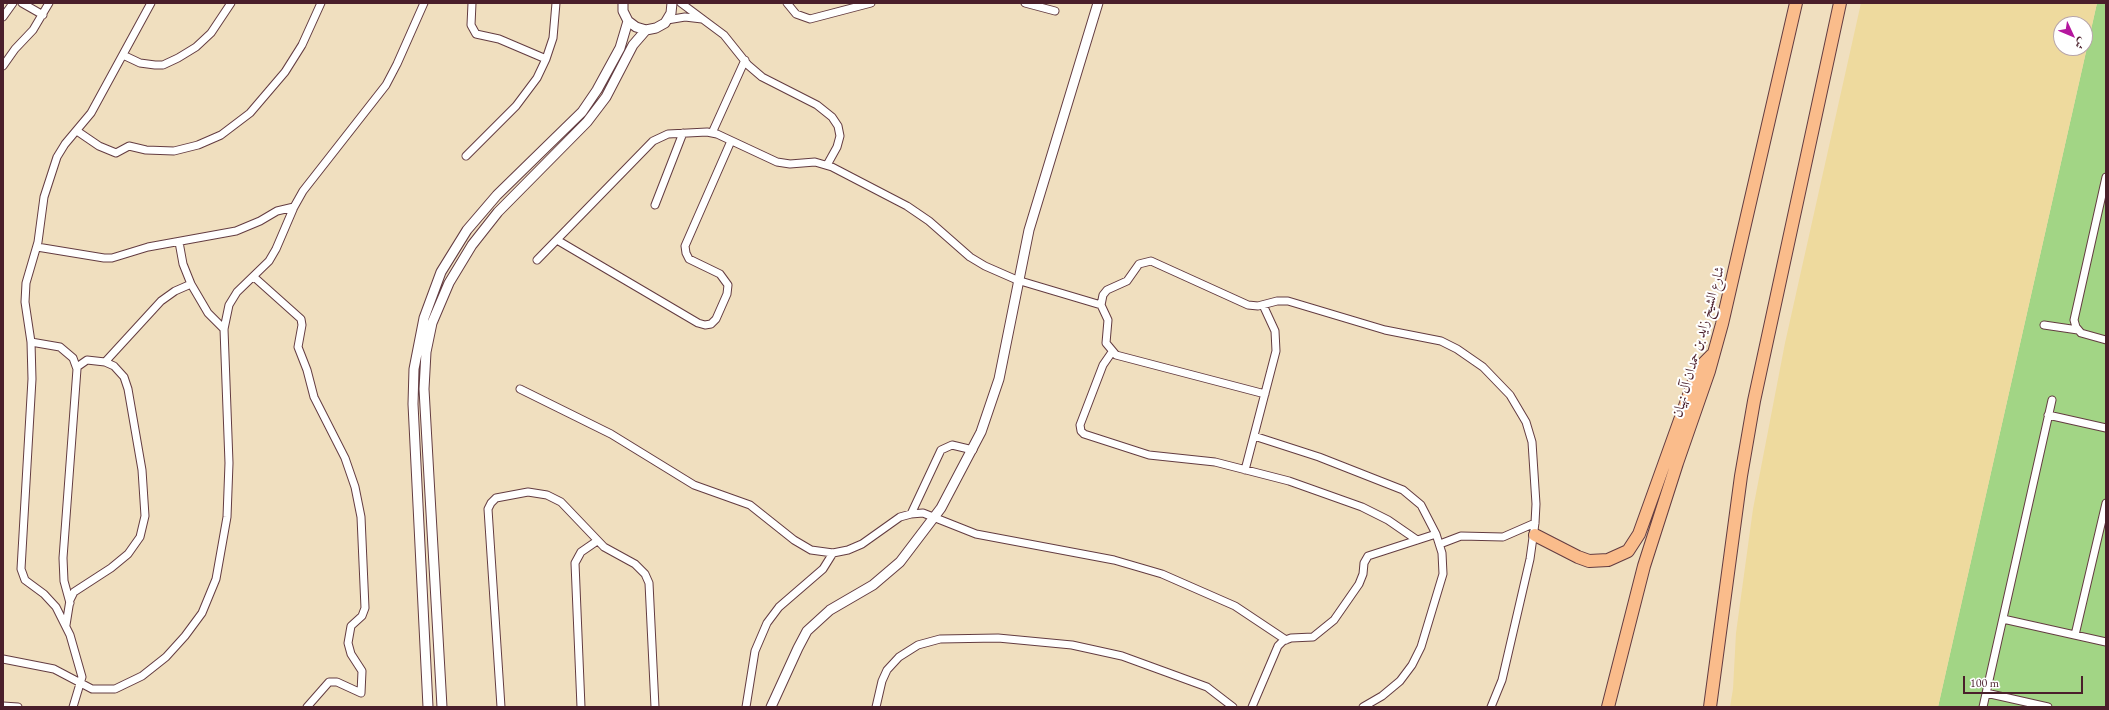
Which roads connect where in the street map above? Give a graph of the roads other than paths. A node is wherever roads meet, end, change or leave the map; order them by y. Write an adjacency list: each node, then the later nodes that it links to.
1 (13, 3): 22 (street)
2 (22, 3): 21 (street)
3 (49, 3): 21 (street)
4 (150, 3): 27 (street)
5 (231, 3): 27 (street)
6 (321, 3): 31 (street)
7 (424, 3): 40 (street)
8 (472, 3): 28 (street)
9 (556, 3): 28 (street)
10 (623, 3): 25 (street)
11 (672, 3): 24 (street)
12 (682, 3): 23 (street)
13 (787, 3): 14 (street)
14 (871, 3)
15 (1025, 3): 20 (street)
16 (1098, 3): 46 (street)
17 (1790, 3): 36 (street)
18 (1796, 3): 36 (highway, شارع الشيخ زايد بن حمدان آل نهيان)
19 (1840, 3): 102 (highway)
20 (1055, 10)
21 (43, 15): 30 (street)
22 (3, 17)
23 (702, 19): 24 (street); 29 (street)
24 (667, 20): 26 (street)
25 (628, 21): 26 (street); 89 (street)
26 (646, 30): 90 (street)
27 (123, 55): 31 (street)
28 (546, 59): 35 (street)
29 (745, 60): 33 (street); 37 (street)
30 (3, 66)
31 (77, 131): 43 (street)
32 (683, 133): 33 (street); 39 (street); 41 (street)
33 (712, 133): 34 (street)
34 (731, 141): 37 (street); 41 (street)
35 (466, 156)
36 (1760, 163): 56 (highway, شارع الشيخ زايد بن حمدان آل نهيان)
37 (827, 165): 46 (street)
38 (2106, 177): 52 (street)
39 (654, 205)
40 (294, 207): 42 (street); 45 (street)
41 (557, 240): 44 (street)
42 (179, 242): 43 (street); 47 (street)
43 (37, 248): 54 (street)
44 (537, 260)
45 (254, 276): 51 (street); 88 (street)
46 (1017, 280): 48 (street); 65 (street)
47 (191, 284): 51 (street); 57 (street)
48 (1101, 305): 49 (street); 55 (street)
49 (1263, 305): 60 (street); 70 (street)
50 (2044, 325): 52 (street)
51 (224, 329): 83 (street)
52 (2078, 330): 53 (street)
53 (2106, 340)
54 (31, 342): 58 (street); 78 (street)
55 (1112, 352): 60 (street); 66 (street)
56 (1714, 353): 70 (highway); 101 (highway, شارع الشيخ زايد بن حمدان آل نهيان)
57 (105, 362): 58 (street); 76 (street)
58 (76, 367): 76 (street)
59 (520, 389): 75 (street)
60 (1265, 394): 64 (street)
61 (2052, 400): 62 (street)
62 (2048, 415): 63 (street); 77 (street)
63 (2106, 428)
64 (1254, 436): 66 (street); 71 (street)
65 (973, 450): 68 (street); 69 (street)
66 (1245, 470): 72 (street)
67 (2106, 503): 79 (street)
68 (911, 514): 69 (street); 75 (street)
69 (935, 517): 80 (street); 95 (street)
70 (1535, 529): 74 (street); 100 (street)
71 (1436, 534): 72 (street); 74 (street)
72 (1417, 540): 80 (street)
73 (597, 541): 91 (street); 92 (street); 93 (street)
74 (1440, 544): 99 (street)
75 (833, 553): 94 (street)
76 (70, 604): 78 (street)
77 (2003, 619): 79 (street); 84 (street)
78 (66, 625): 83 (street)
79 (2075, 635): 81 (street)
80 (1286, 640): 98 (street)
81 (2106, 642)
82 (3, 659): 83 (street)
83 (81, 684): 87 (street)
84 (1986, 693): 103 (street); 104 (street)
85 (3, 706): 86 (street)
86 (18, 707)
87 (73, 707)
88 (307, 707)
89 (428, 707)
90 (442, 707)
91 (500, 707)
92 (581, 707)
93 (655, 707)
94 (746, 707)
95 (771, 707)
96 (876, 707): 97 (street)
97 (1233, 707)
98 (1252, 707)
99 (1363, 707)
100 (1491, 707)
101 (1608, 707)
102 (1710, 707)
103 (1983, 707)
104 (2048, 707)

